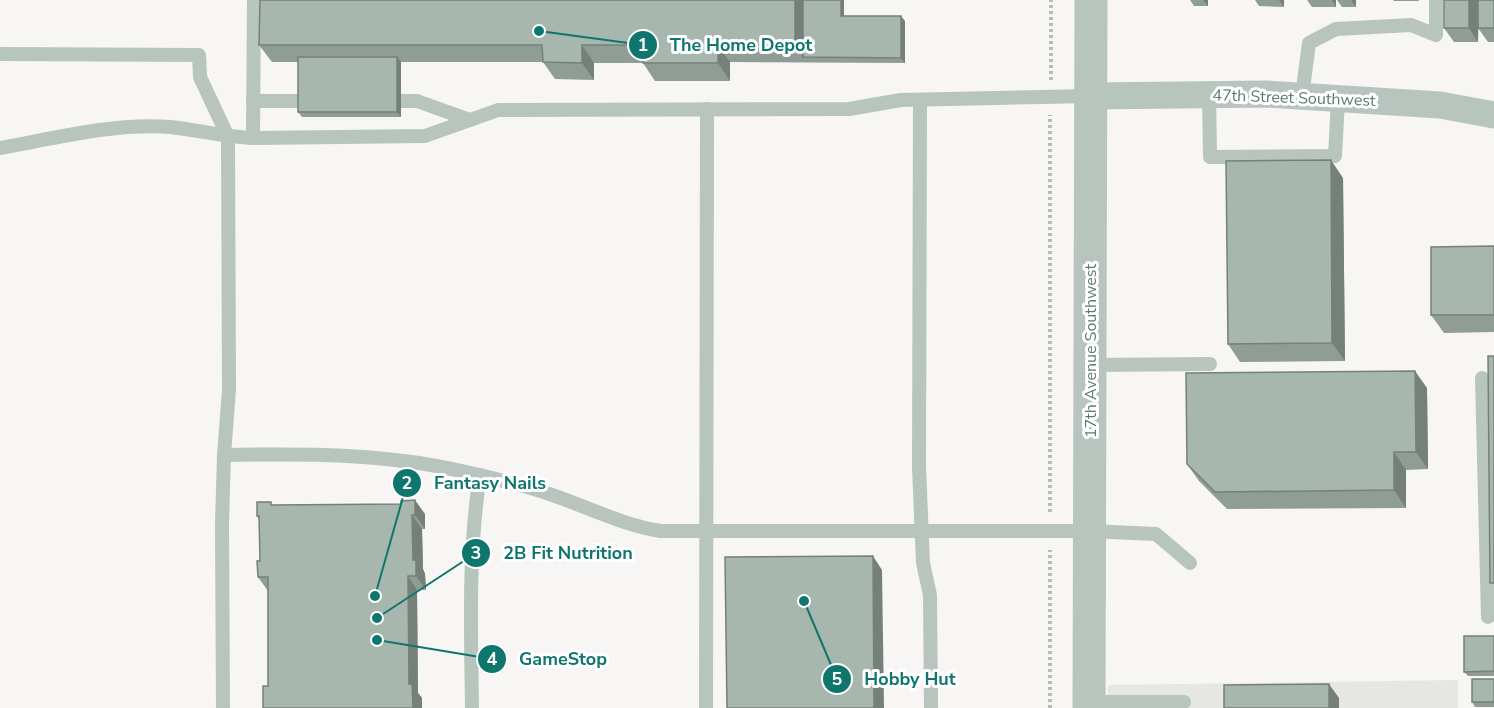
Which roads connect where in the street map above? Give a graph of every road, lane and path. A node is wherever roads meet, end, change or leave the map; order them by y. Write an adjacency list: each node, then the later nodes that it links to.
1 (254, 0): 12 (lane)
2 (1051, 0): 9 (path)
3 (1091, 0): 7 (street, 17th Avenue Southwest)
4 (1436, 0): 8 (lane)
5 (0, 54): 18 (lane)
6 (1209, 94): 7 (street, 47th Street Southwest); 8 (street, 47th Street Southwest); 11 (lane)
7 (1092, 96): 9 (lane); 22 (street, 17th Avenue Southwest)
8 (1302, 96): 11 (street, 47th Street Southwest)
9 (1051, 97): 10 (lane); 28 (path)
10 (920, 100): 15 (lane); 27 (lane)
11 (1338, 100): 16 (street, 47th Street Southwest)
12 (253, 101): 13 (lane); 19 (lane)
13 (323, 101)
14 (370, 101): 17 (lane)
15 (707, 109): 17 (lane); 26 (lane)
16 (1494, 115)
17 (470, 120): 19 (lane)
18 (228, 137): 19 (lane); 20 (lane); 24 (lane)
19 (253, 138)
20 (0, 148)
21 (1210, 364): 22 (lane)
22 (1091, 365): 29 (street, 17th Avenue Southwest)
23 (1482, 378): 31 (lane)
24 (224, 455): 25 (lane); 34 (lane)
25 (480, 475): 26 (lane); 35 (lane)
26 (706, 530): 27 (lane); 36 (lane)
27 (921, 531): 28 (lane); 37 (lane)
28 (1050, 531): 29 (lane); 38 (path)
29 (1090, 531): 30 (lane); 33 (street, 17th Avenue Southwest)
30 (1190, 563)
31 (1486, 617)
32 (1184, 702): 33 (lane)
33 (1090, 707)
34 (223, 708)
35 (472, 708)
36 (706, 708)
37 (931, 708)
38 (1050, 708)

